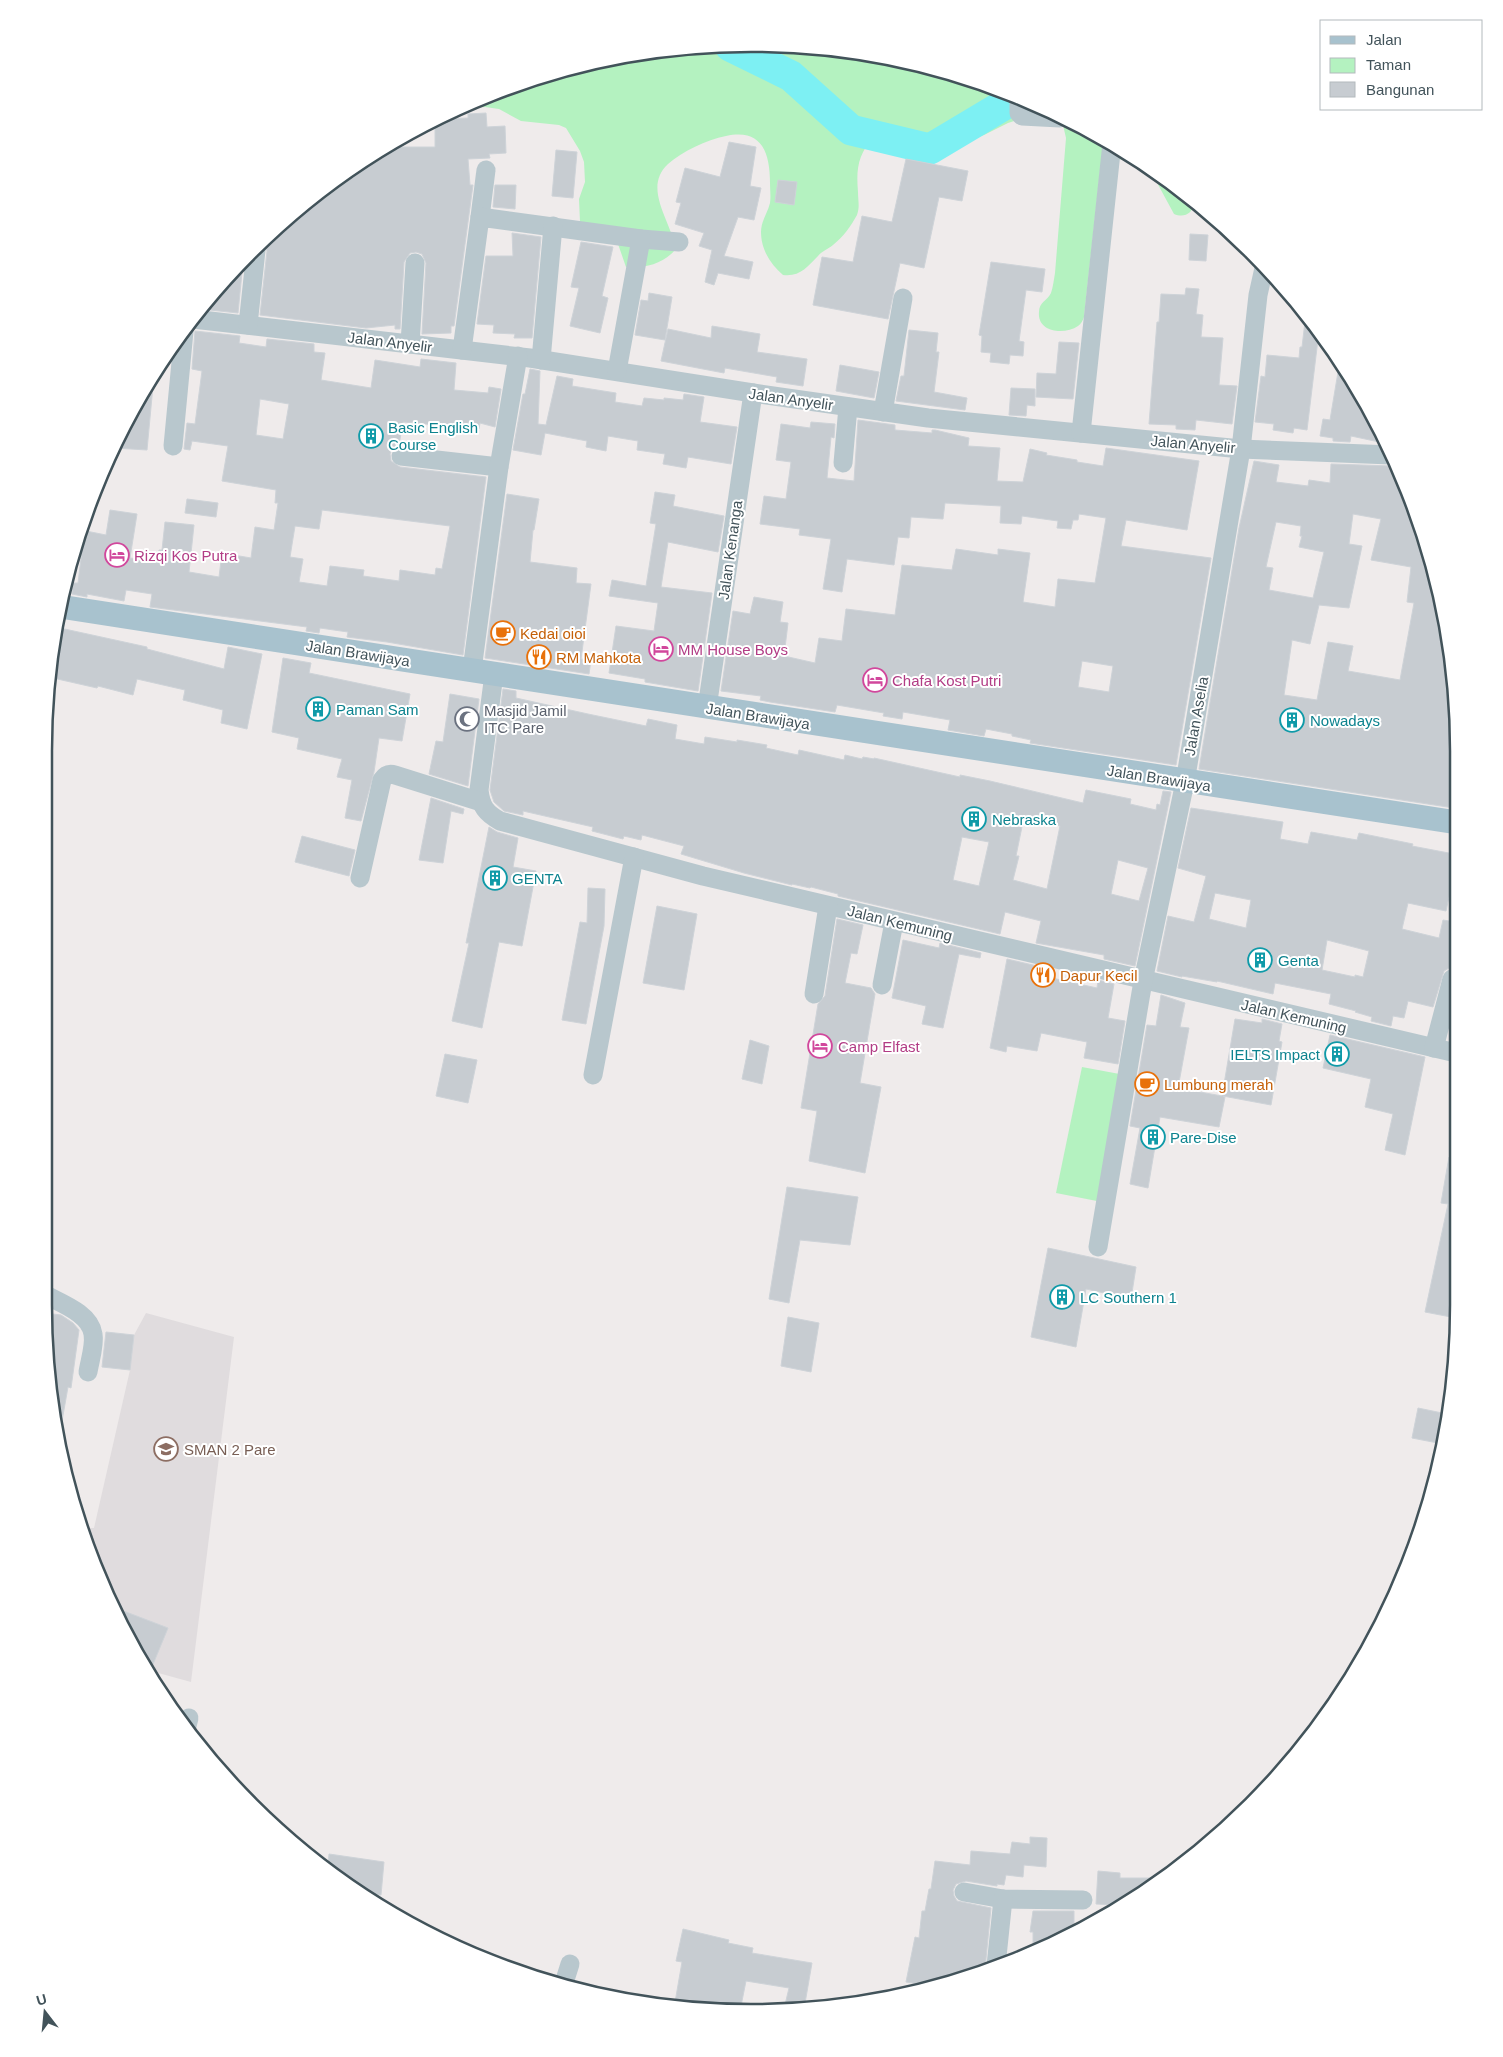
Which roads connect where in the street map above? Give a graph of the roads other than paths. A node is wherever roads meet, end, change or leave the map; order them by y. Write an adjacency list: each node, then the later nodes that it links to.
1 (1019, 106): 2 (street)
2 (1044, 117)
3 (1111, 152): 24 (street)
4 (486, 170): 5 (street)
5 (480, 217): 6 (street); 17 (street)
6 (553, 226): 7 (street); 19 (street)
7 (641, 239): 8 (street); 20 (street)
8 (679, 242)
9 (255, 259): 14 (street)
10 (415, 263): 15 (street)
11 (1262, 275): 26 (street, Jalan Aselia)
12 (903, 298): 23 (street)
13 (202, 320): 14 (street, Jalan Anyelir)
14 (248, 325): 15 (street, Jalan Anyelir)
15 (410, 344): 17 (street, Jalan Anyelir)
16 (183, 346): 25 (street)
17 (462, 350): 18 (street, Jalan Anyelir)
18 (518, 356): 19 (street, Jalan Anyelir); 30 (street)
19 (541, 360): 20 (street, Jalan Anyelir)
20 (616, 371): 21 (street, Jalan Anyelir)
21 (753, 393): 22 (street, Jalan Anyelir); 33 (street, Jalan Kenanga)
22 (848, 407): 23 (street, Jalan Anyelir); 29 (street)
23 (883, 412): 24 (street, Jalan Anyelir)
24 (1081, 434): 26 (street, Jalan Anyelir)
25 (173, 446)
26 (1241, 449): 27 (street, Jalan Anyelir); 34 (street, Jalan Aselia)
27 (1384, 455)
28 (401, 456): 30 (street)
29 (843, 463)
30 (499, 467): 32 (street)
31 (68, 608): 32 (main road, Jalan Brawijaya)
32 (483, 672): 33 (main road, Jalan Brawijaya); 35 (street)
33 (707, 708): 34 (main road, Jalan Brawijaya)
34 (1185, 782): 36 (main road, Jalan Brawijaya); 41 (street, Jalan Aselia)
35 (481, 802): 37 (street, Jalan Kemuning); 38 (street)
36 (1450, 821)
37 (634, 857): 39 (street, Jalan Kemuning); 47 (street)
38 (360, 878)
39 (828, 906): 40 (street, Jalan Kemuning); 44 (street)
40 (894, 922): 41 (street, Jalan Kemuning); 42 (street)
41 (1143, 981): 45 (street, Jalan Kemuning); 48 (street, Jalan Aselia)
42 (882, 985)
43 (1450, 987): 45 (street)
44 (814, 994)
45 (1434, 1048): 46 (street, Jalan Kemuning)
46 (1450, 1052)
47 (592, 1075)
48 (1098, 1247)
49 (52, 1299): 50 (street)
50 (88, 1372)
51 (964, 1892): 52 (street)
52 (1003, 1899): 53 (street); 54 (street)
53 (1083, 1900)
54 (997, 1959)
55 (570, 1964): 56 (street)
56 (565, 1979)

